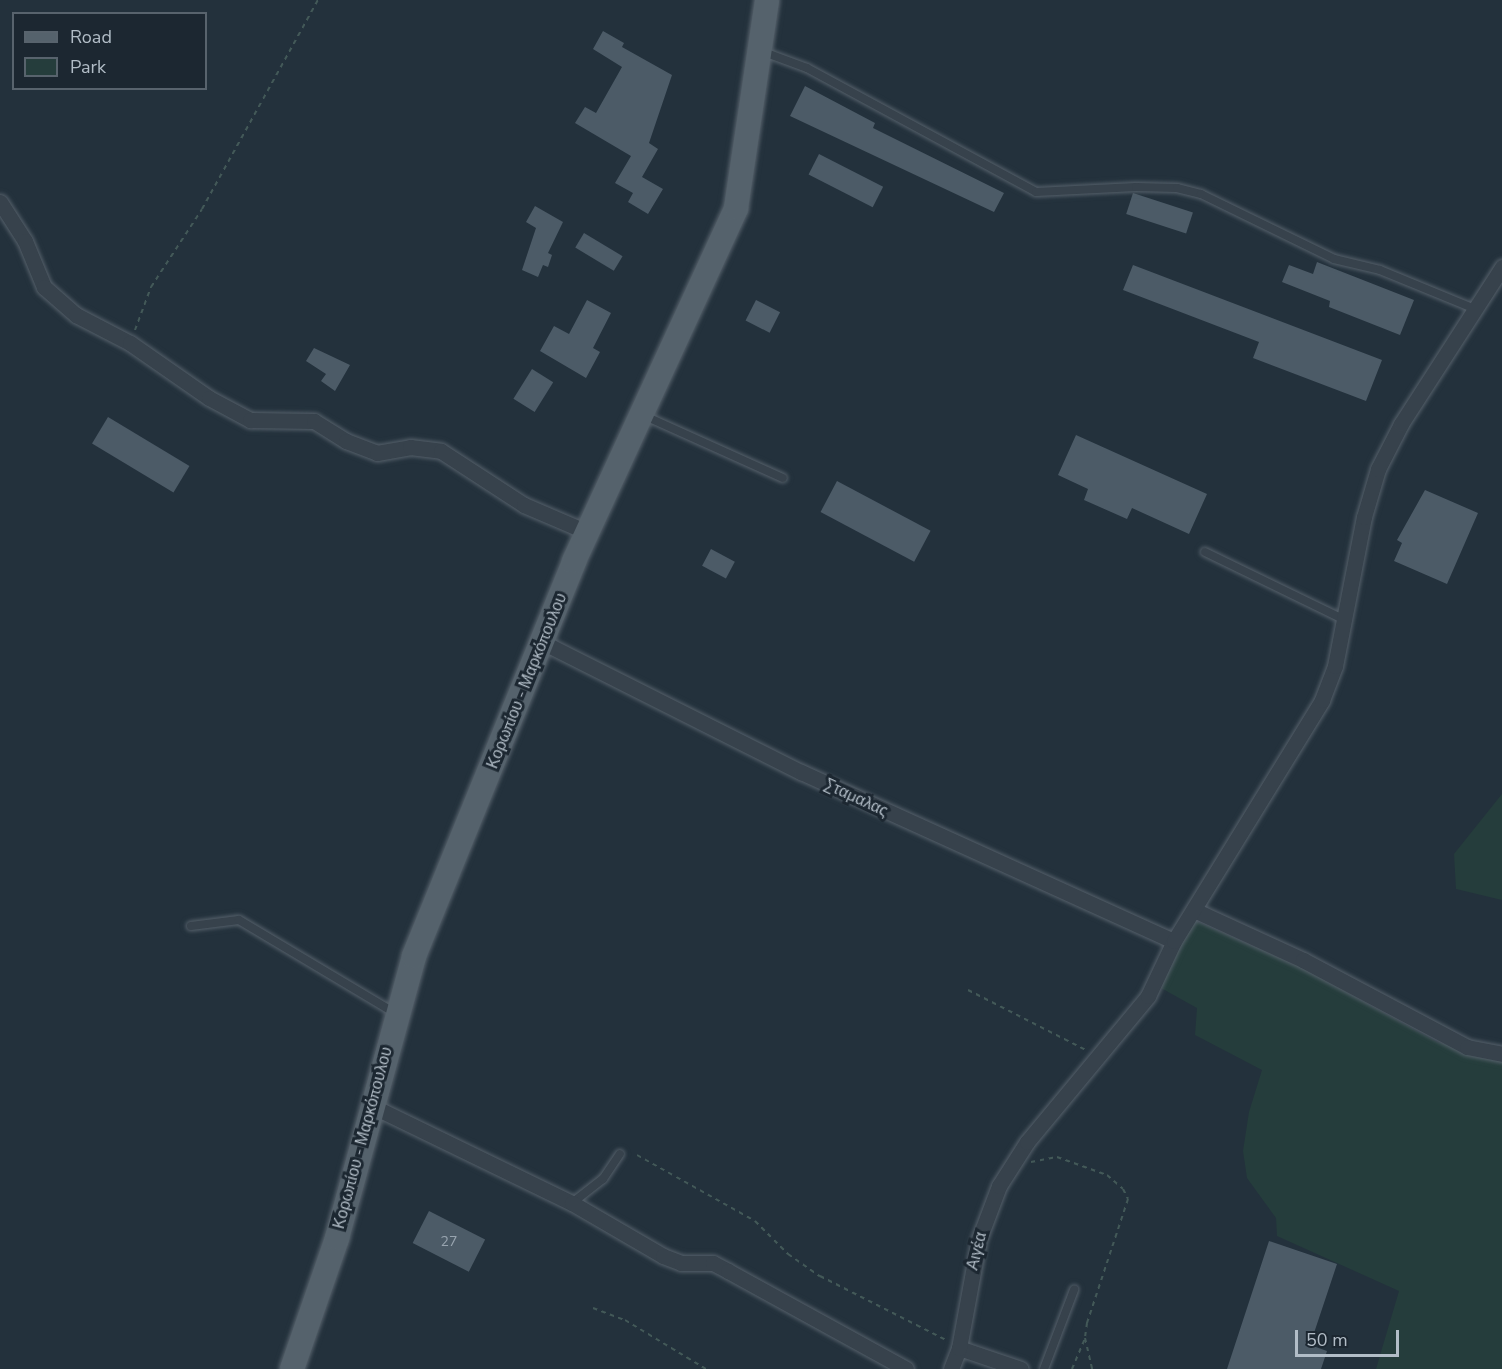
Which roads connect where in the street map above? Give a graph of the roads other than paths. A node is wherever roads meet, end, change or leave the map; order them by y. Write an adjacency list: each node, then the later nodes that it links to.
1 (766, 0): 2 (main road, Κορωπίου - Μαρκόπουλου)
2 (760, 50): 5 (lane); 6 (main road, Κορωπίου - Μαρκόπουλου)
3 (0, 202): 8 (street)
4 (1502, 267): 5 (street, Αιγέα)
5 (1475, 309): 10 (street, Αιγέα)
6 (640, 413): 7 (lane); 8 (main road, Κορωπίου - Μαρκόπουλου)
7 (783, 478)
8 (587, 532): 11 (main road, Κορωπίου - Μαρκόπουλου)
9 (1205, 552): 10 (lane)
10 (1343, 619): 12 (street, Αιγέα)
11 (544, 643): 14 (street, Σταμαλας); 15 (main road, Κορωπίου - Μαρκόπουλου)
12 (1194, 910): 14 (street, Αιγέα); 16 (street)
13 (191, 926): 15 (lane)
14 (1174, 941): 21 (street, Αιγέα)
15 (396, 1014): 17 (main road, Κορωπίου - Μαρκόπουλου)
16 (1502, 1054)
17 (372, 1106): 19 (street); 22 (main road, Κορωπίου - Μαρκόπουλου)
18 (620, 1154): 19 (lane)
19 (572, 1203): 23 (street)
20 (1074, 1290): 26 (lane)
21 (959, 1348): 24 (street, Αιγέα); 25 (street)
22 (292, 1369)
23 (906, 1369)
24 (951, 1369)
25 (1021, 1369)
26 (1044, 1369)

